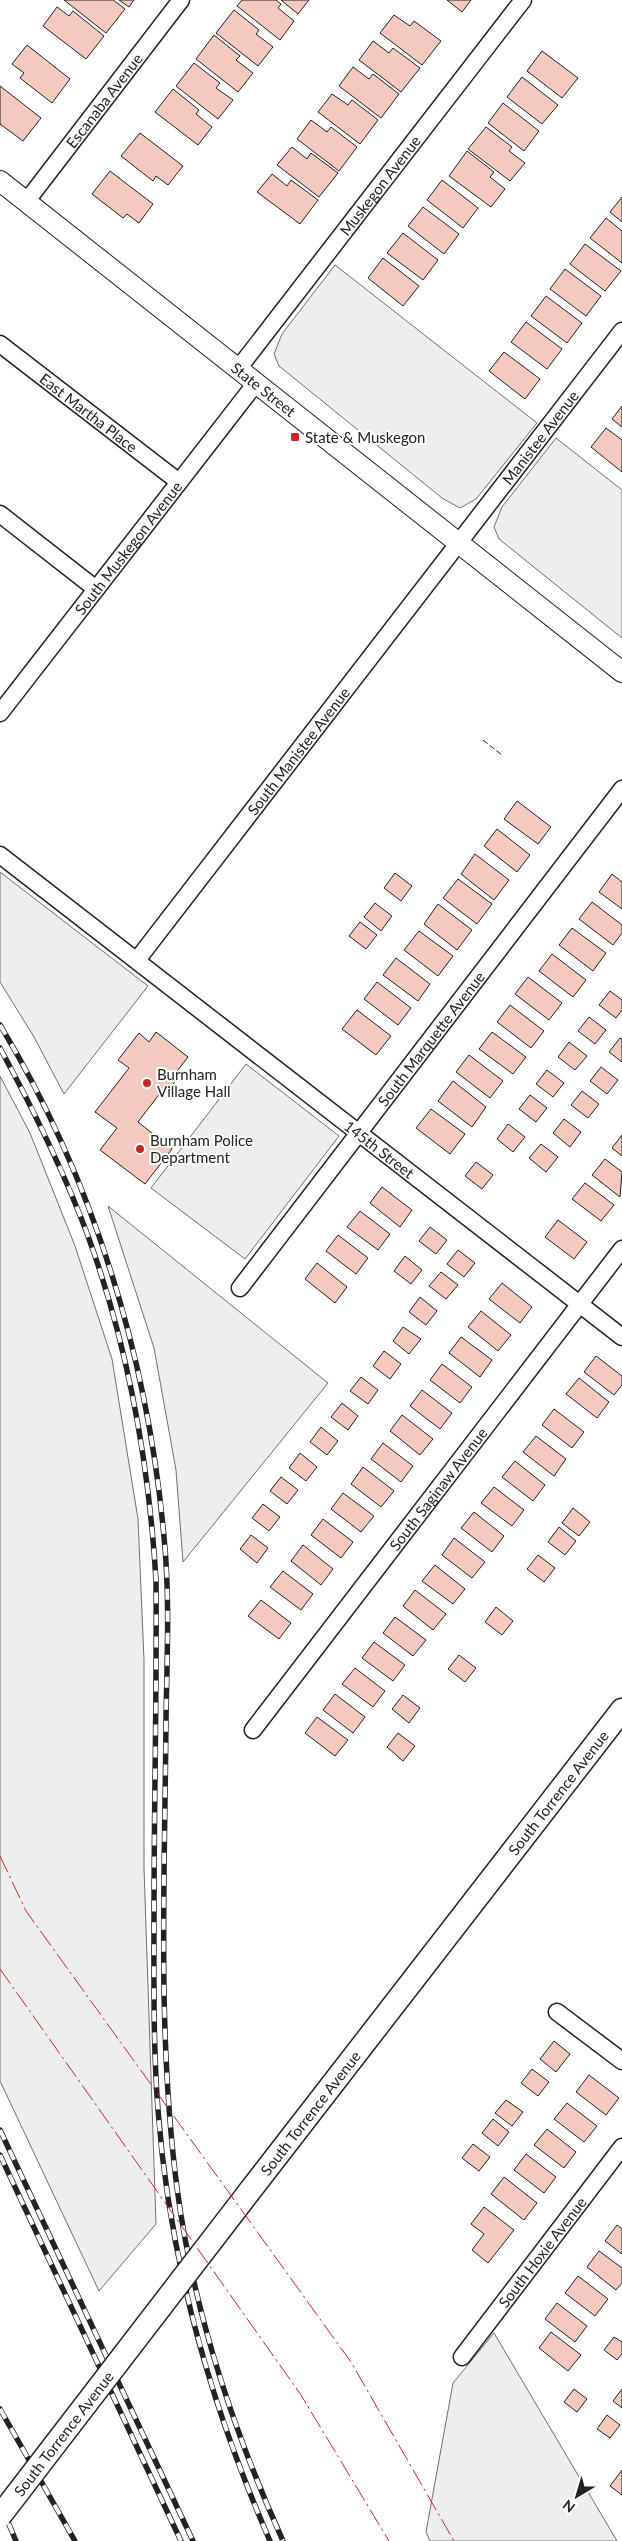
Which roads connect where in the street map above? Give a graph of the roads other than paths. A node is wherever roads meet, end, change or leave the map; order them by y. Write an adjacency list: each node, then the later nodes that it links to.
1 (181, 0): 4 (street, Escanaba Avenue)
2 (522, 0): 7 (street, Muskegon Avenue)
3 (0, 181): 4 (street, State Street)
4 (26, 202): 7 (street, State Street)
5 (622, 332): 11 (street, Manistee Avenue)
6 (0, 344): 9 (street, East Martha Place)
7 (238, 369): 8 (street, State Street)
8 (256, 384): 9 (street, South Muskegon Avenue); 11 (street, State Street)
9 (179, 482): 12 (street, South Muskegon Avenue)
10 (0, 514): 12 (street)
11 (459, 543): 13 (street, State Street); 17 (street, South Manistee Avenue)
12 (96, 589): 14 (street, South Muskegon Avenue)
13 (622, 672)
14 (0, 712)
15 (622, 789): 18 (street, South Marquette Avenue)
16 (0, 855): 17 (street, 145th Street)
17 (137, 960): 18 (street, 145th Street)
18 (359, 1132): 20 (street, South Marquette Avenue); 21 (street, 145th Street)
19 (622, 1248): 21 (street, South Saginaw Avenue)
20 (240, 1288)
21 (579, 1304): 22 (street, 145th Street); 24 (street, South Saginaw Avenue)
22 (622, 1337)
23 (622, 1710): 29 (main road, South Torrence Avenue, bridge)
24 (252, 1730)
25 (558, 2012): 26 (street)
26 (622, 2061)
27 (622, 2147): 28 (street, South Hoxie Avenue)
28 (462, 2357)
29 (0, 2516)

